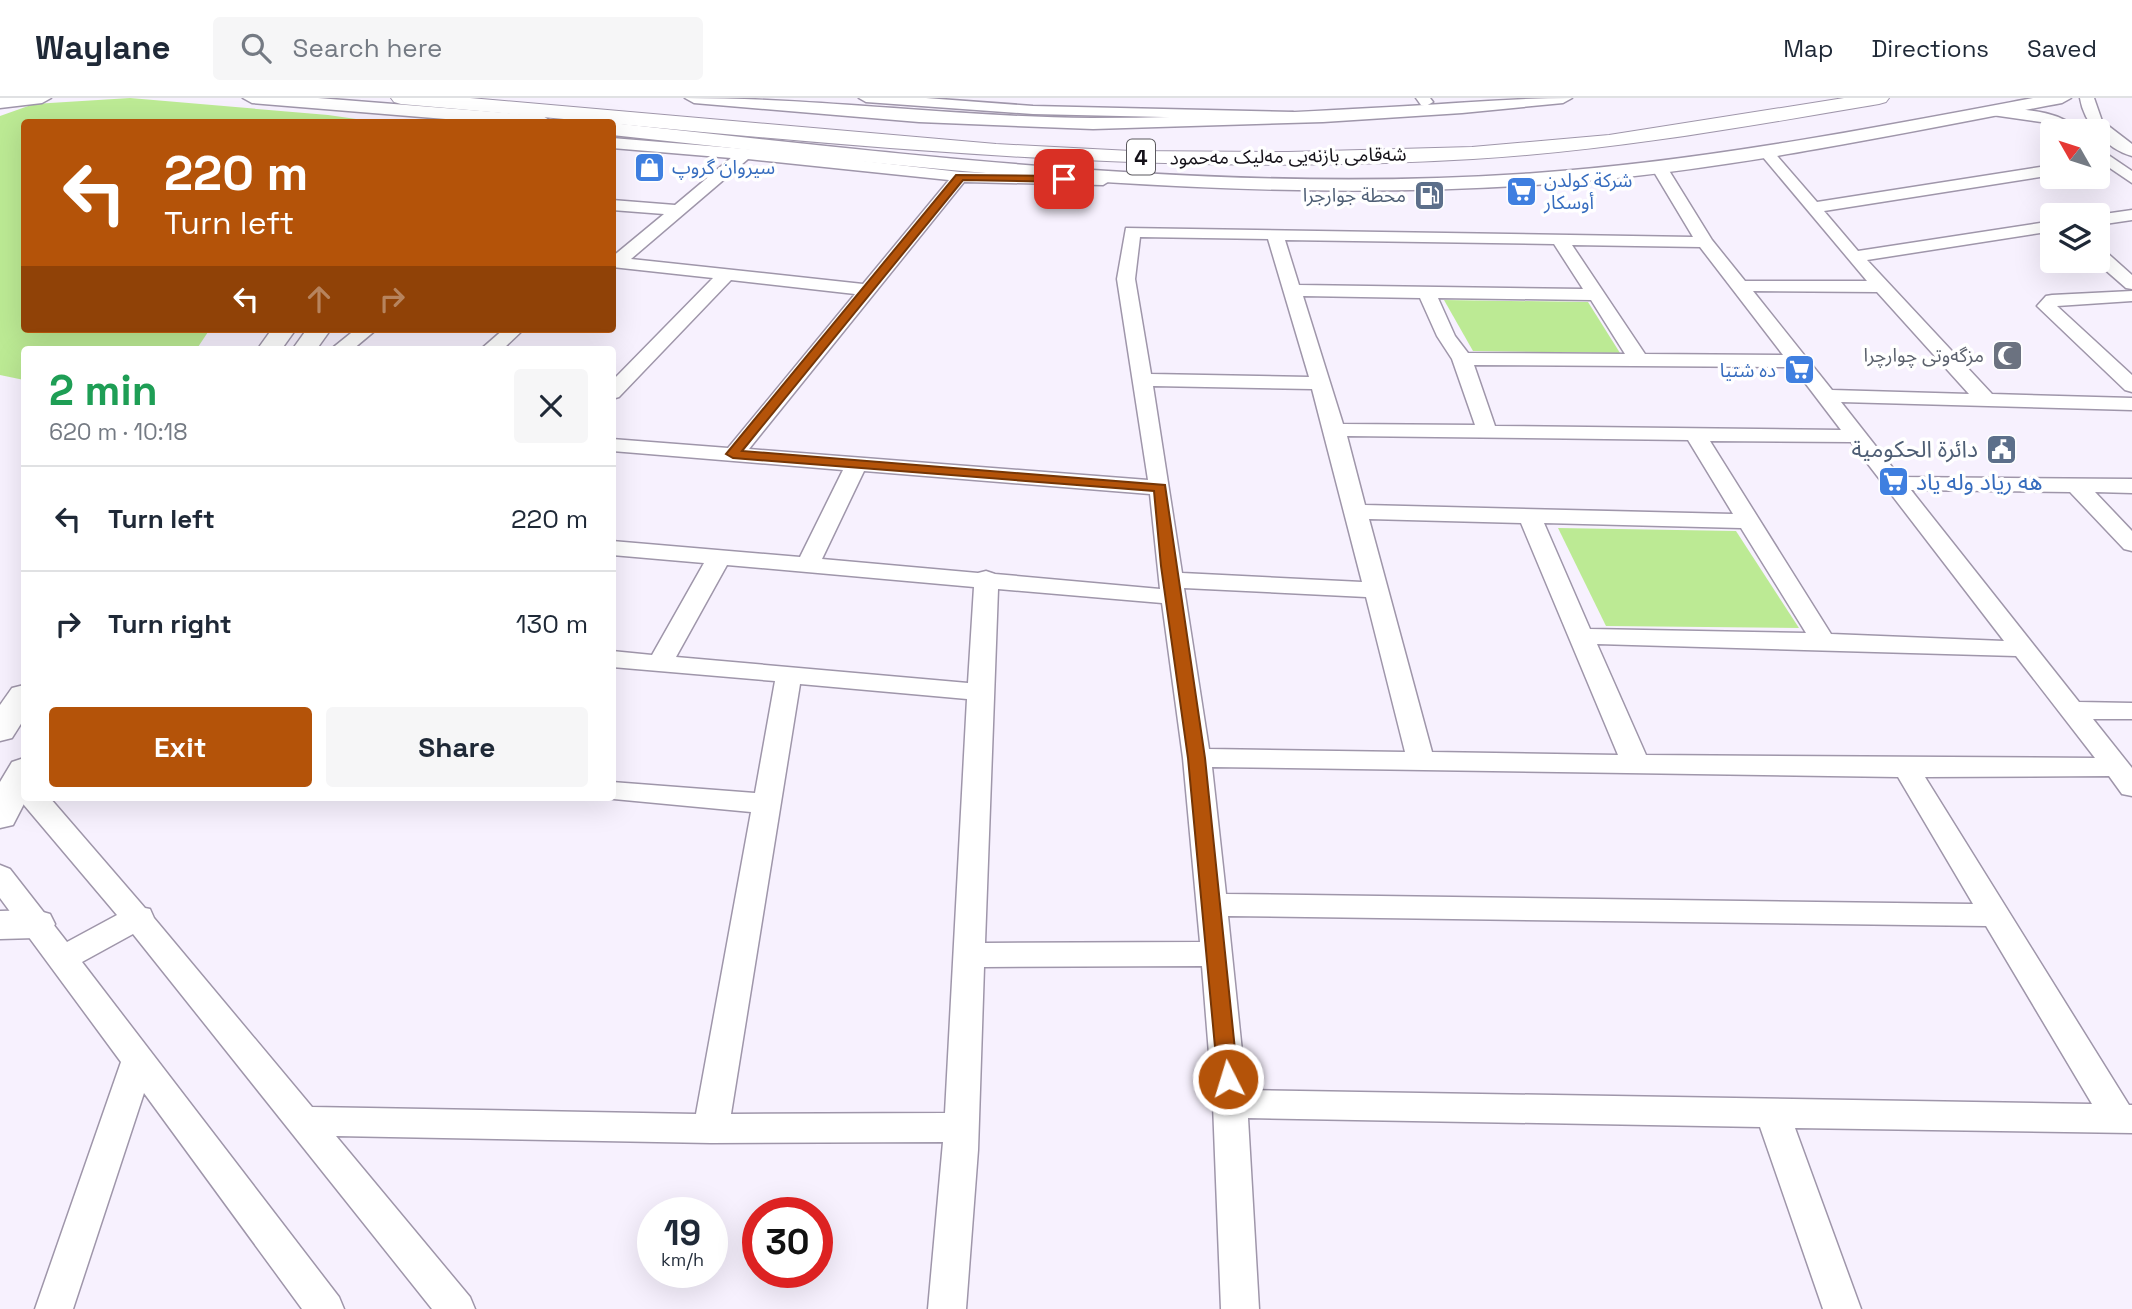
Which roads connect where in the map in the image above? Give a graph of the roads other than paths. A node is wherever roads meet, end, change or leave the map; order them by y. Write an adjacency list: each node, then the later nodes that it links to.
1 (42, 98): 13 (main road)
2 (251, 98): 14 (main road)
3 (401, 98): 9 (highway, شەقامی بازنەیی مەلیک مەحمود / 4)
4 (597, 98): 21 (highway, شەقامی بازنەیی مەلیک مەحمود / 4)
5 (694, 98): 17 (main road)
6 (866, 98): 12 (street)
7 (1563, 98): 15 (main road)
8 (1777, 98): 21 (highway, شەقامی بازنەیی مەلیک مەحمود / 4)
9 (1879, 98)
10 (2062, 98): 16 (main road)
11 (2087, 98): 24 (street)
12 (913, 100): 15 (street)
13 (0, 103)
14 (344, 106): 18 (main road); 19 (main road)
15 (1034, 110): 17 (main road)
16 (1990, 111): 20 (street); 25 (main road)
17 (889, 115): 21 (highway)
18 (384, 119)
19 (506, 119)
20 (2041, 119)
21 (925, 125)
22 (616, 133): 26 (street)
23 (616, 133): 27 (main road)
24 (2132, 151)
25 (1767, 153): 29 (main road); 35 (street)
26 (745, 154): 27 (street); 36 (street)
27 (871, 161): 31 (street); 33 (main road)
28 (2110, 164): 32 (street)
29 (1659, 167): 33 (main road); 42 (street)
30 (2040, 172): 35 (street)
31 (960, 177): 33 (street); 51 (street)
32 (2132, 178)
33 (1194, 182)
34 (616, 205): 36 (street)
35 (1813, 208): 43 (street)
36 (679, 210): 44 (street)
37 (2132, 215): 38 (street)
38 (2110, 218)
39 (2040, 228): 43 (street)
40 (1275, 235): 41 (street); 52 (street); 63 (street)
41 (1560, 240): 42 (street); 54 (street)
42 (1705, 242): 49 (street)
43 (1854, 257): 50 (street)
44 (616, 261)
45 (616, 262): 47 (street)
46 (2110, 265): 48 (street)
47 (727, 274): 51 (street); 66 (street)
48 (2132, 284)
49 (1739, 286): 50 (street); 62 (street)
50 (1882, 287): 68 (street)
51 (868, 290): 75 (street)
52 (1292, 290): 53 (street); 64 (street)
53 (1427, 293): 54 (street); 60 (street)
54 (1596, 295): 61 (street)
55 (2132, 296): 65 (street)
56 (363, 333): 58 (street)
57 (510, 333): 59 (street)
58 (345, 346)
59 (495, 346)
60 (1462, 359): 61 (street); 71 (street)
61 (1639, 360): 62 (street)
62 (1798, 361): 67 (street)
63 (1144, 380): 64 (street); 80 (street)
64 (1321, 383): 70 (street)
65 (2132, 386)
66 (616, 389)
67 (1826, 396): 68 (street); 73 (street)
68 (1987, 401): 69 (street)
69 (2129, 408)
70 (1335, 430): 71 (street); 81 (street)
71 (1487, 431): 72 (street)
72 (1695, 434): 73 (street); 83 (street)
73 (1857, 436): 77 (street)
74 (616, 445): 75 (street)
75 (733, 454): 76 (street)
76 (856, 465): 80 (street); 87 (street)
77 (1894, 483): 78 (street); 93 (street)
78 (2076, 485): 79 (street); 84 (street)
79 (2132, 486)
80 (1160, 488): 89 (street)
81 (1356, 512): 82 (street); 90 (street)
82 (1529, 516): 83 (street); 91 (street)
83 (1750, 521): 92 (street)
84 (2132, 544)
85 (616, 548): 86 (street)
86 (720, 556): 87 (street); 95 (street)
87 (808, 564): 88 (street)
88 (986, 578): 89 (street); 97 (street)
89 (1172, 588): 90 (street); 102 (street)
90 (1377, 590): 103 (street)
91 (1581, 636): 92 (street); 104 (street)
92 (1824, 640): 93 (street)
93 (2024, 649): 99 (street)
94 (616, 659): 95 (street)
95 (660, 663): 96 (street)
96 (789, 675): 97 (street); 110 (street)
97 (981, 692): 118 (street)
98 (21, 699): 101 (main road)
99 (2072, 710): 100 (street); 106 (street)
100 (2132, 710)
101 (0, 730)
102 (1196, 758): 103 (street); 113 (street)
103 (1422, 761): 104 (street)
104 (1636, 764): 105 (street)
105 (1906, 768): 106 (street); 114 (street)
106 (2124, 777)
107 (20, 783): 111 (main road)
108 (616, 791): 110 (street)
109 (36, 801): 115 (street)
110 (766, 804): 126 (street)
111 (0, 816)
112 (0, 876): 116 (street)
113 (1212, 905): 114 (street); 117 (street)
114 (1996, 915): 123 (street)
115 (139, 918): 119 (street); 124 (street)
116 (18, 924): 119 (street)
117 (1217, 954): 118 (street); 121 (street)
118 (969, 955): 125 (street)
119 (61, 959): 120 (street)
120 (138, 1060): 127 (street); 128 (street)
121 (1230, 1104): 122 (street); 131 (street)
122 (1773, 1114): 123 (street); 132 (street)
123 (2125, 1119)
124 (300, 1121): 126 (street); 129 (street)
125 (961, 1127): 126 (street); 130 (street)
126 (711, 1129)
127 (54, 1309)
128 (325, 1309)
129 (456, 1309)
130 (947, 1309)
131 (1240, 1309)
132 (1842, 1309)

